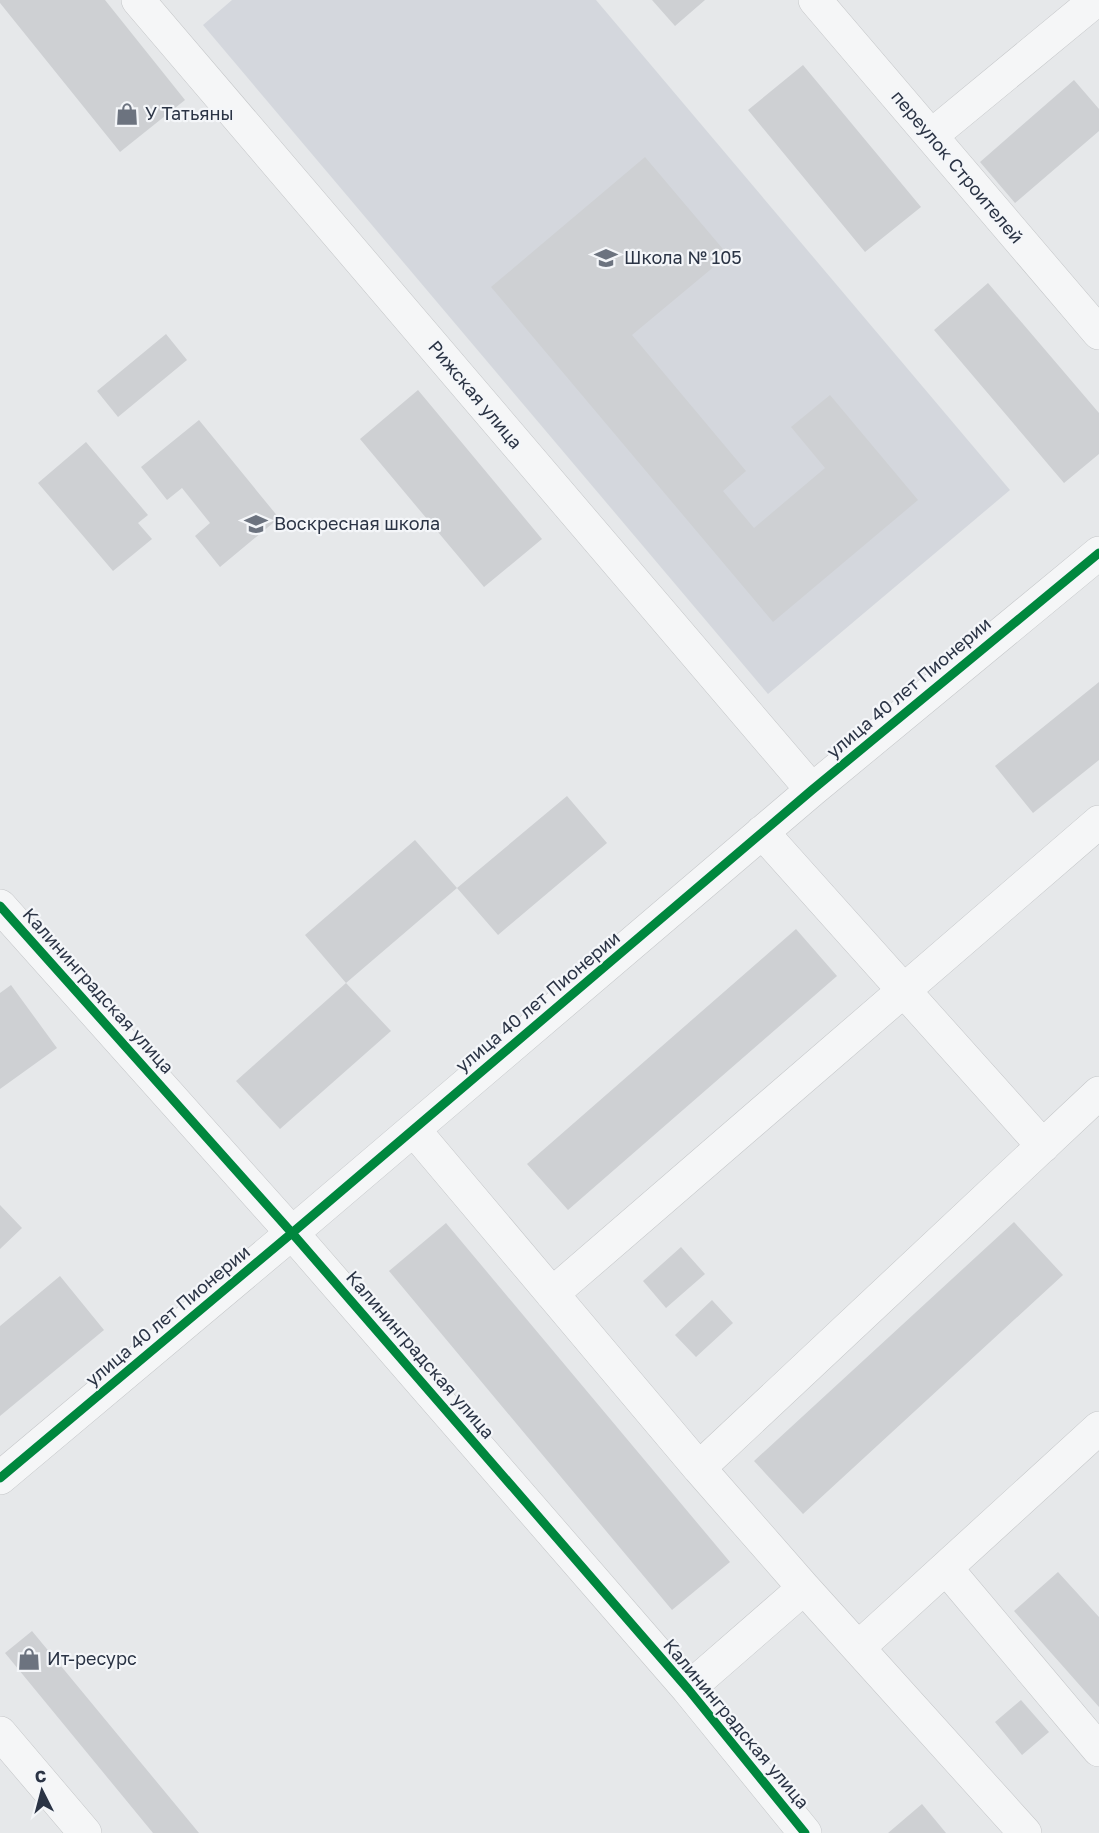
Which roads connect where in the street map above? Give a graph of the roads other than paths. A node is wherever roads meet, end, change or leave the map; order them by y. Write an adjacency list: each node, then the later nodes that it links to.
1 (138, 0): 7 (street, Рижская улица)
2 (815, 0): 4 (street, переулок Строителей)
3 (1096, 0): 4 (street)
4 (931, 136): 5 (street, переулок Строителей)
5 (1099, 333)
6 (1099, 553): 7 (street, улица 40 лет Пионерии)
7 (812, 790): 9 (street, улица 40 лет Пионерии)
8 (1099, 822): 11 (street)
9 (762, 832): 11 (street); 13 (street, улица 40 лет Пионерии)
10 (0, 906): 15 (street, Калининградская улица)
11 (904, 991): 14 (street); 16 (street)
12 (1099, 1093): 14 (street)
13 (414, 1130): 15 (street, улица 40 лет Пионерии); 16 (street)
14 (1043, 1146): 18 (street)
15 (292, 1233): 19 (street, улица 40 лет Пионерии); 23 (street, Калининградская улица)
16 (552, 1294): 18 (street)
17 (1099, 1428): 20 (street)
18 (699, 1468): 21 (street)
19 (0, 1478)
20 (946, 1568): 22 (street); 25 (street)
21 (804, 1588): 22 (street); 23 (street)
22 (858, 1648): 28 (street)
23 (688, 1689): 27 (street, Калининградская улица)
24 (0, 1733): 26 (street)
25 (1099, 1750)
26 (85, 1833)
27 (805, 1833)
28 (1025, 1833)

